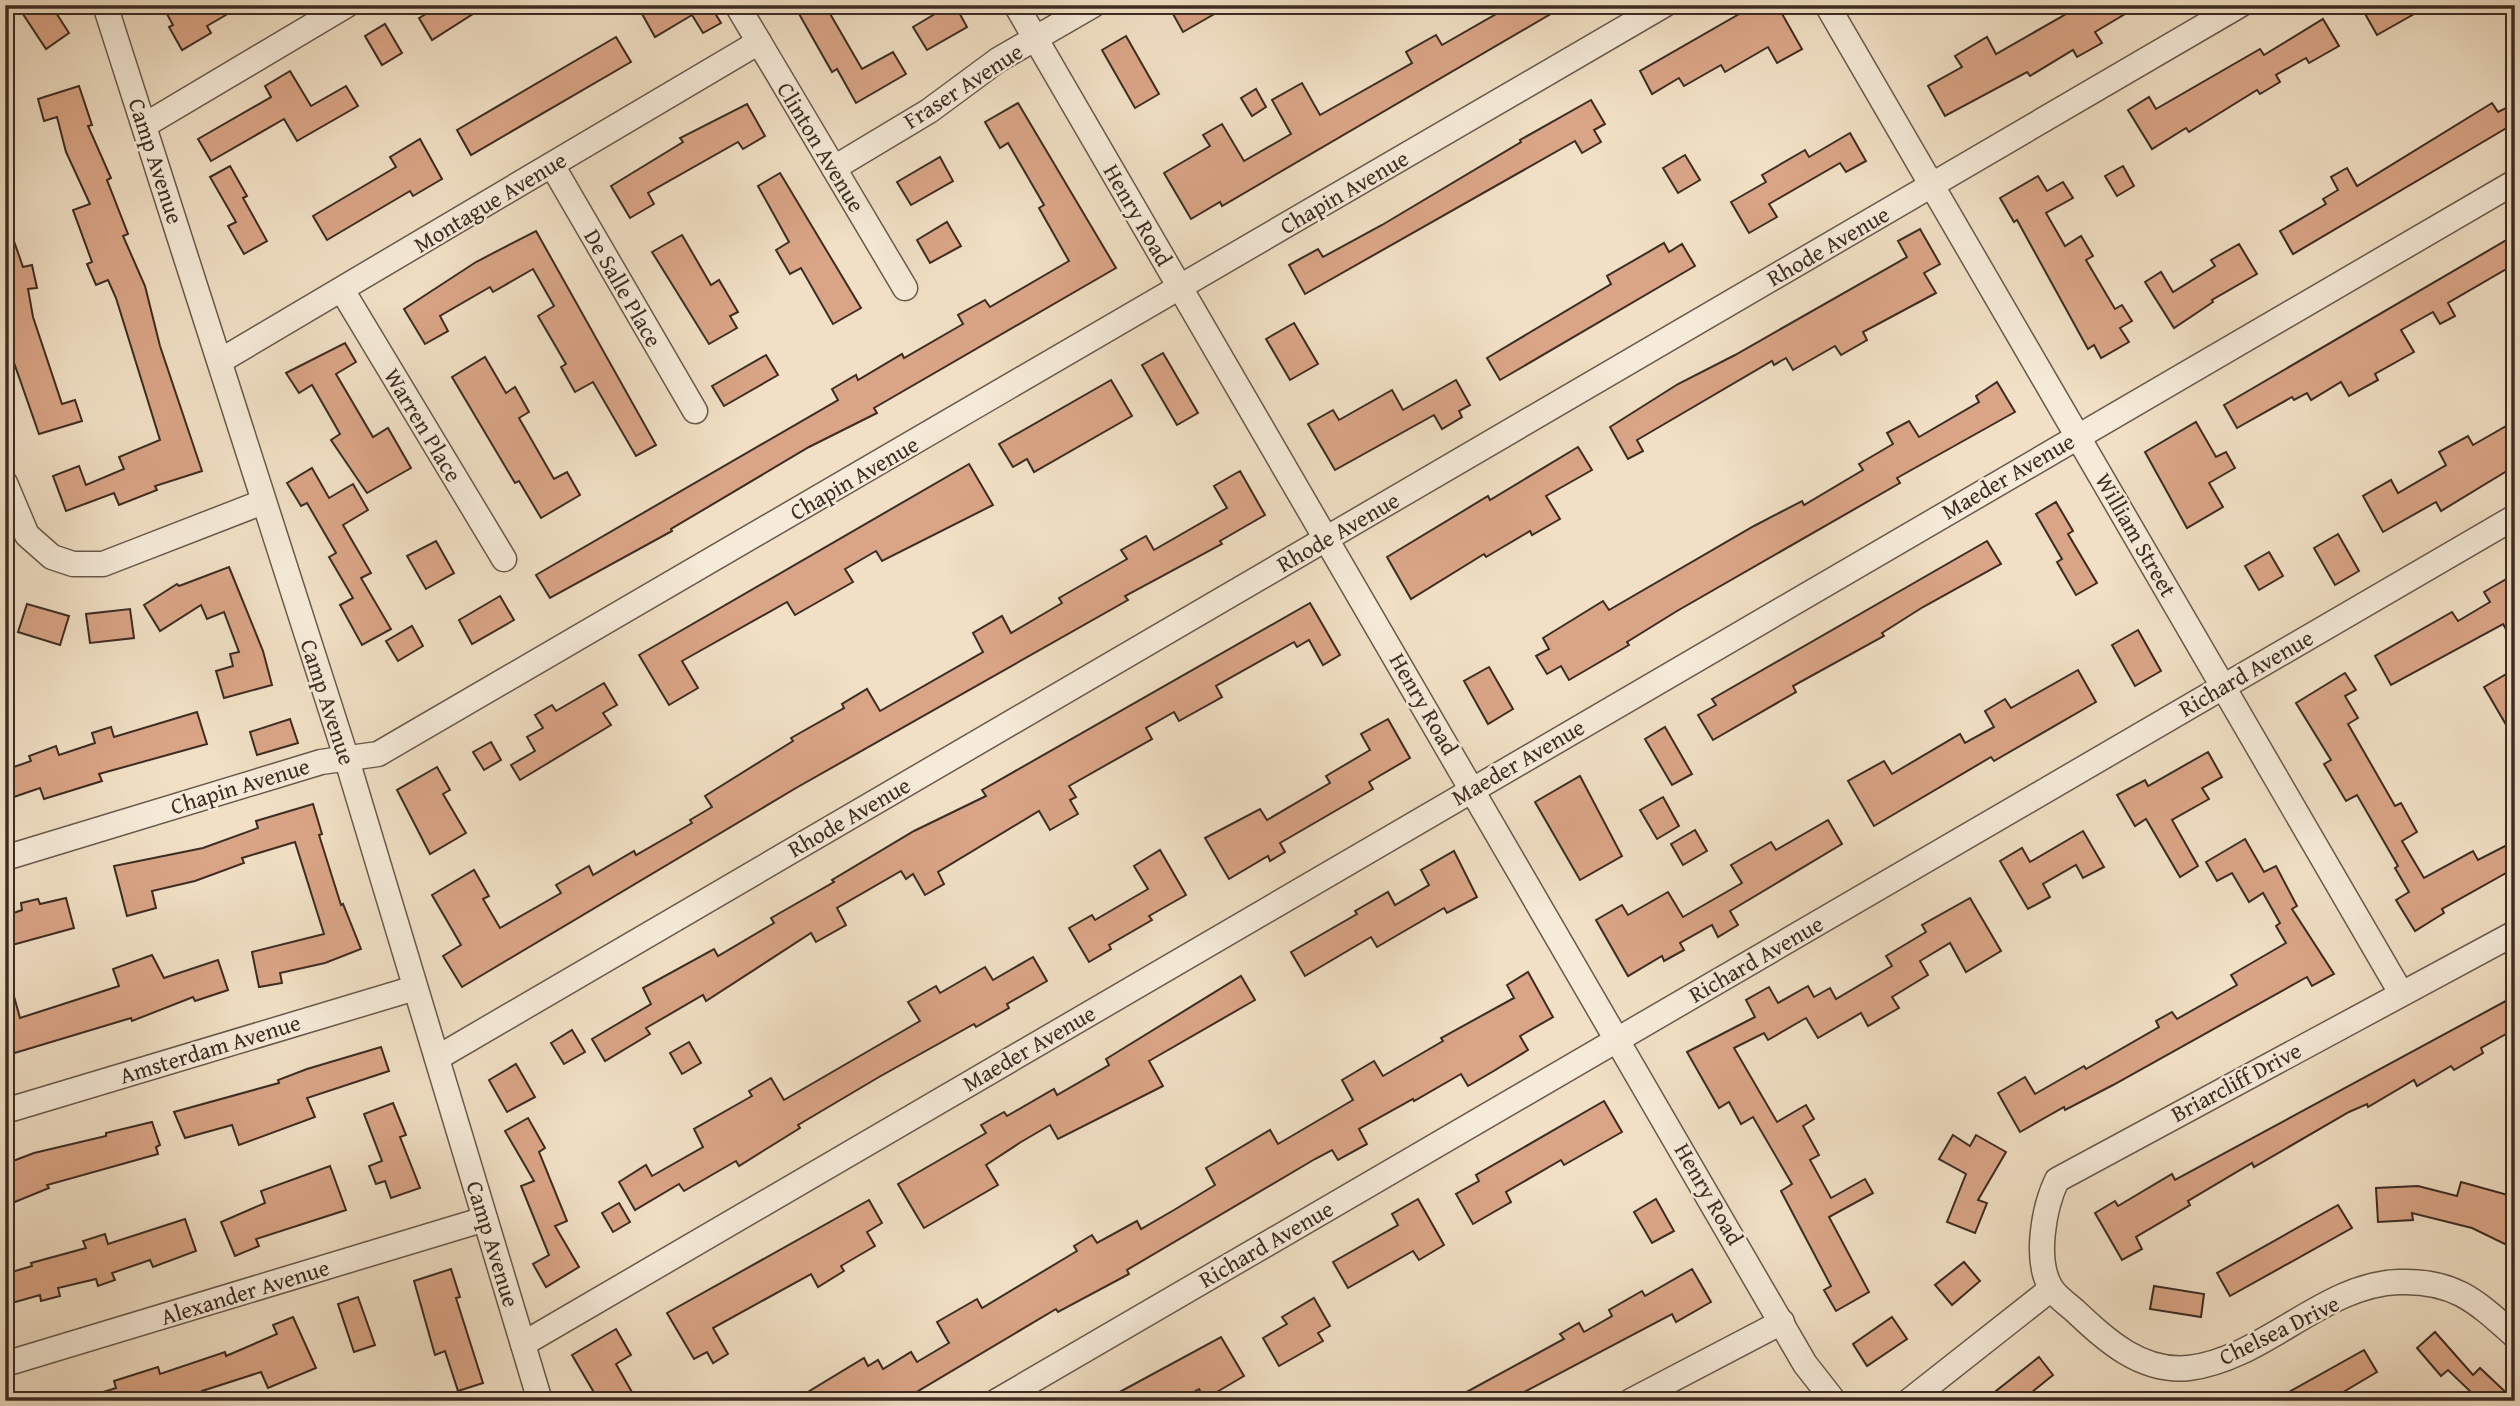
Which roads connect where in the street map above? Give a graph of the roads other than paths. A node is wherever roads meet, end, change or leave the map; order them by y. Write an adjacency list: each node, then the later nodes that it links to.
1 (106, 5): 11 (street, Camp Avenue)
2 (347, 5): 11 (street)
3 (737, 5): 10 (street, Clinton Avenue)
4 (1016, 5): 9 (street, Henry Road)
5 (1093, 5): 9 (street, Fraser Avenue)
6 (1664, 5): 17 (street, Chapin Avenue)
7 (1827, 5): 15 (street, William Street)
8 (2240, 5): 15 (street, Rhode Avenue)
9 (1036, 39): 13 (street, Fraser Avenue); 17 (street, Henry Road)
10 (759, 43): 12 (street, Montague Avenue); 13 (street, Clinton Avenue)
11 (145, 125): 19 (street, Camp Avenue)
12 (552, 165): 18 (street, Montague Avenue); 20 (street, De Salle Place)
13 (834, 168): 16 (street, Clinton Avenue)
14 (2515, 182): 21 (street, Maeder Avenue)
15 (1932, 185): 21 (street, William Street); 25 (street, Rhode Avenue)
16 (905, 288)
17 (1180, 288): 25 (street, Henry Road); 28 (street, Chapin Avenue)
18 (342, 290): 19 (street, Montague Avenue); 26 (street, Warren Place)
19 (220, 361): 23 (street, Camp Avenue)
20 (695, 411)
21 (2078, 435): 27 (street, William Street); 29 (street, Maeder Avenue)
22 (5, 483): 23 (street)
23 (263, 502): 28 (street, Camp Avenue)
24 (2515, 517): 27 (street, Richard Avenue)
25 (1327, 538): 29 (street, Henry Road); 35 (street, Rhode Avenue)
26 (504, 559)
27 (2224, 686): 33 (street, William Street); 34 (street, Richard Avenue)
28 (347, 760): 30 (street, Chapin Avenue); 32 (street, Camp Avenue)
29 (1473, 789): 34 (street, Henry Road); 41 (street, Maeder Avenue)
30 (5, 858)
31 (2515, 933): 33 (street, Briarcliff Drive)
32 (415, 988): 35 (street, Camp Avenue); 36 (street, Amsterdam Avenue)
33 (2401, 993): 38 (street, Briarcliff Drive)
34 (1619, 1039): 39 (street, Henry Road); 44 (street, Richard Avenue)
35 (437, 1058): 37 (street, Camp Avenue)
36 (5, 1111)
37 (485, 1219): 41 (street, Camp Avenue); 42 (street, Alexander Avenue)
38 (2051, 1289): 40 (street, Chelsea Drive); 47 (street)
39 (1782, 1322): 45 (street); 46 (street, Henry Road)
40 (2515, 1336)
41 (523, 1345): 43 (street, Camp Avenue)
42 (5, 1364)
43 (540, 1401)
44 (997, 1401)
45 (1632, 1401)
46 (1835, 1401)
47 (1909, 1401)

